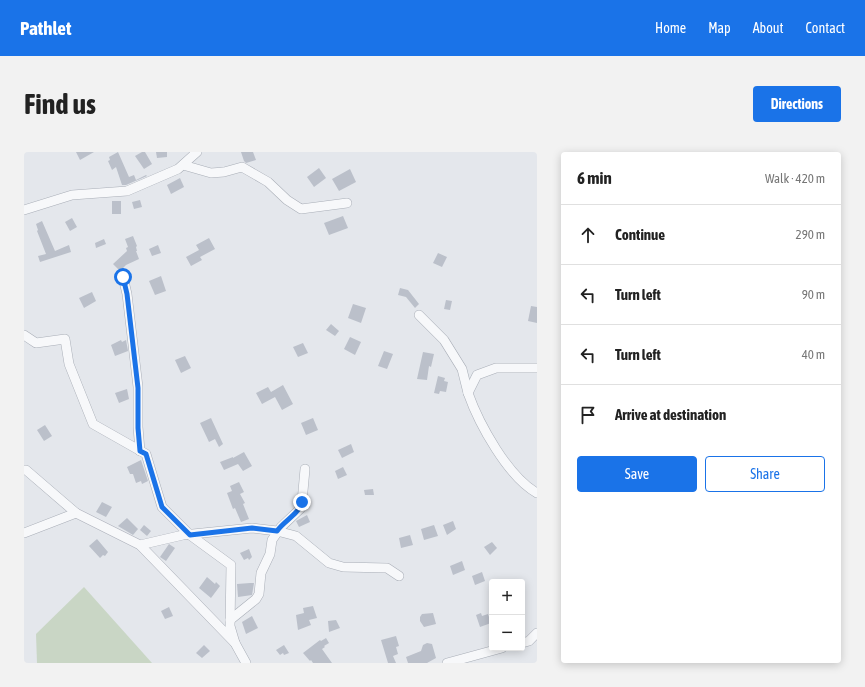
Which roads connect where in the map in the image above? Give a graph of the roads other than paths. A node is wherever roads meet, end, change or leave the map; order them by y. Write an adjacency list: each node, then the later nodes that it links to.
1 (197, 152): 2 (street)
2 (183, 165): 3 (street); 4 (street)
3 (347, 203)
4 (24, 210)
5 (123, 277): 10 (street)
6 (419, 315): 9 (street)
7 (24, 335): 10 (street)
8 (537, 368): 9 (street)
9 (468, 393): 13 (street)
10 (140, 451): 17 (street)
11 (24, 470): 14 (street)
12 (305, 470): 15 (street)
13 (537, 493)
14 (76, 513): 16 (street); 18 (street)
15 (277, 531): 17 (street); 19 (street); 20 (street)
16 (24, 533)
17 (190, 535): 18 (street); 20 (street)
18 (140, 545): 23 (street)
19 (399, 576)
20 (230, 620): 23 (street)
21 (537, 633): 22 (street)
22 (525, 642)
23 (235, 643): 25 (street)
24 (491, 651): 26 (street)
25 (246, 663)
26 (447, 663)

